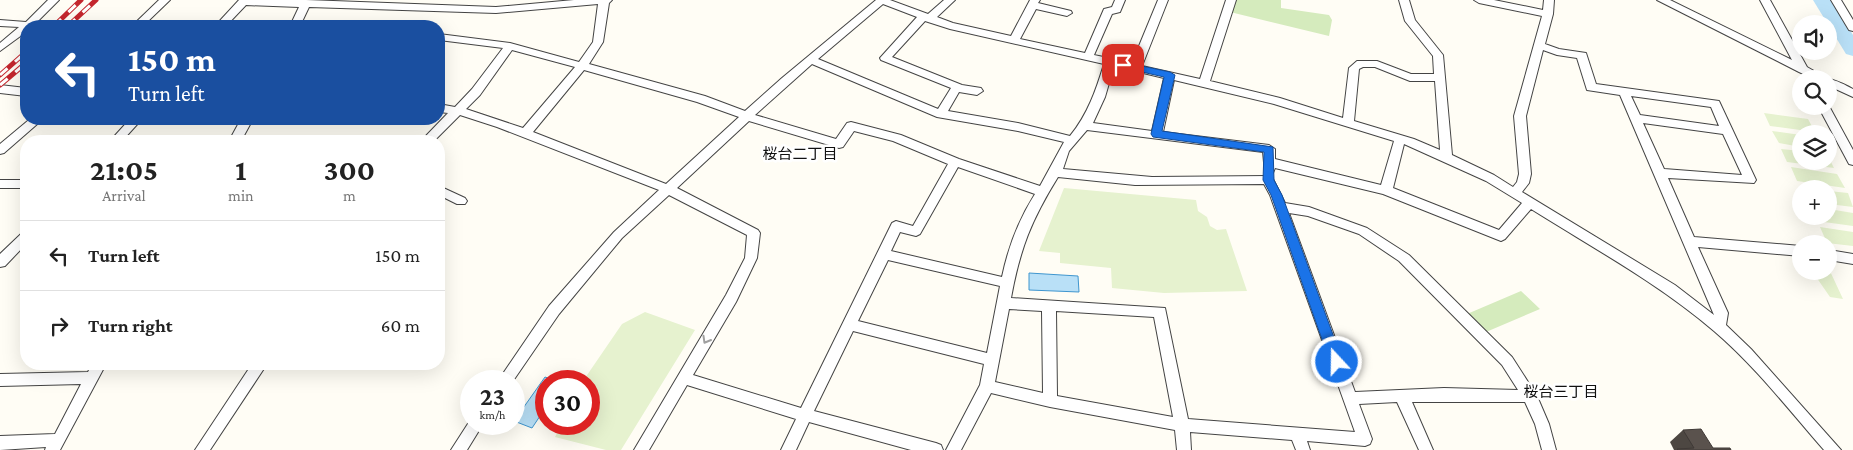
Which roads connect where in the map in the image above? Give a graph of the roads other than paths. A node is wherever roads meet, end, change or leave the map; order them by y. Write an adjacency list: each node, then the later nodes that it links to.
1 (54, 0): 25 (street)
2 (165, 0): 26 (street)
3 (493, 0): 21 (street)
4 (606, 0): 21 (street); 41 (street)
5 (882, 0): 24 (street); 39 (street)
6 (950, 0): 24 (street)
7 (1120, 0): 38 (street)
8 (1164, 0): 42 (street)
9 (1231, 0): 47 (street)
10 (1404, 0): 46 (street)
11 (1479, 0): 18 (street)
12 (1549, 0): 23 (street)
13 (1662, 0): 43 (street)
14 (1765, 0): 44 (street)
15 (1836, 0): 31 (street)
16 (288, 1): 19 (street); 27 (street)
17 (354, 2): 19 (street); 21 (street)
18 (1494, 2): 23 (street)
19 (306, 3): 28 (street)
20 (1034, 3): 22 (street); 34 (street)
21 (486, 10)
22 (1067, 13)
23 (1548, 14): 35 (street)
24 (926, 18): 34 (street); 49 (street)
25 (34, 20)
26 (143, 20)
27 (226, 20)
28 (298, 20)
29 (0, 23): 30 (street)
30 (20, 25)
31 (1853, 28)
32 (20, 32): 37 (street)
33 (445, 38): 36 (street)
34 (1014, 41): 38 (street)
35 (1539, 45): 53 (street); 88 (street)
36 (510, 46): 41 (street); 56 (street)
37 (0, 48)
38 (1088, 57): 40 (street)
39 (811, 60): 57 (street); 59 (street)
40 (1110, 62): 42 (street); 66 (street)
41 (580, 66): 59 (street); 68 (street)
42 (1136, 68): 45 (street)
43 (1797, 70)
44 (1803, 70)
45 (1170, 75): 47 (street); 69 (street)
46 (1440, 78): 61 (street); 76 (street)
47 (1204, 83): 61 (street)
48 (1837, 86): 54 (street)
49 (956, 88): 52 (street); 57 (street)
50 (0, 89): 51 (street)
51 (20, 91)
52 (977, 91)
53 (1624, 92): 60 (street); 67 (street)
54 (1853, 93)
55 (445, 109): 56 (street)
56 (459, 110): 62 (street); 68 (street)
57 (941, 114): 73 (street)
58 (1828, 115): 75 (street)
59 (747, 116): 77 (street); 84 (street)
60 (1635, 118): 67 (street); 80 (street)
61 (1348, 123): 72 (street)
62 (445, 124)
63 (30, 125): 74 (street)
64 (131, 125): 70 (street)
65 (444, 125): 71 (street)
66 (1084, 126): 69 (street); 73 (street)
67 (1728, 131): 80 (street)
68 (525, 134): 84 (street)
69 (1156, 134): 78 (street)
70 (121, 135)
71 (433, 135)
72 (1400, 139): 76 (street); 85 (street)
73 (1072, 140): 79 (street)
74 (0, 150)
75 (1851, 155)
76 (1446, 156): 88 (street)
77 (955, 162): 86 (street); 95 (street)
78 (1269, 162): 81 (street); 85 (street)
79 (1055, 172): 81 (street); 86 (street)
80 (1659, 173): 92 (street)
81 (1268, 180): 91 (street)
82 (0, 184): 83 (street)
83 (20, 184)
84 (666, 190): 107 (street); 109 (street, one-way to 109)
85 (1386, 190): 90 (street)
86 (1043, 192): 99 (street)
87 (445, 193): 89 (street)
88 (1515, 193): 90 (street)
89 (461, 201)
90 (1530, 202): 103 (street)
91 (1281, 207): 113 (street); 114 (street)
92 (1690, 241): 94 (street); 103 (street)
93 (20, 242): 98 (street)
94 (1792, 250)
95 (884, 254): 99 (street); 102 (street)
96 (1837, 256): 97 (street)
97 (1853, 259)
98 (0, 262)
99 (1007, 283): 100 (street)
100 (1004, 303): 101 (street); 104 (street)
101 (1049, 306): 115 (street); 117 (street)
102 (850, 325): 104 (street); 116 (street)
103 (1719, 327): 132 (street)
104 (992, 360): 111 (street)
105 (95, 370): 108 (street)
106 (256, 370): 122 (street)
107 (512, 370)
108 (90, 378): 110 (street); 121 (street)
109 (685, 378): 116 (street); 124 (street)
110 (0, 380)
111 (988, 386): 115 (street); 127 (street)
112 (1402, 396): 113 (street); 114 (street); 130 (street)
113 (1530, 396): 131 (street)
114 (1350, 398): 118 (street)
115 (1050, 401): 117 (street)
116 (805, 415): 125 (street); 126 (street)
117 (1182, 425): 118 (street); 128 (street)
118 (1297, 434): 129 (street)
119 (468, 435): 123 (street)
120 (0, 443): 121 (street)
121 (55, 445)
122 (202, 450)
123 (458, 450)
124 (641, 450)
125 (788, 450)
126 (936, 450)
127 (953, 450)
128 (1184, 450)
129 (1303, 450)
130 (1426, 450)
131 (1549, 450)
132 (1834, 450)

